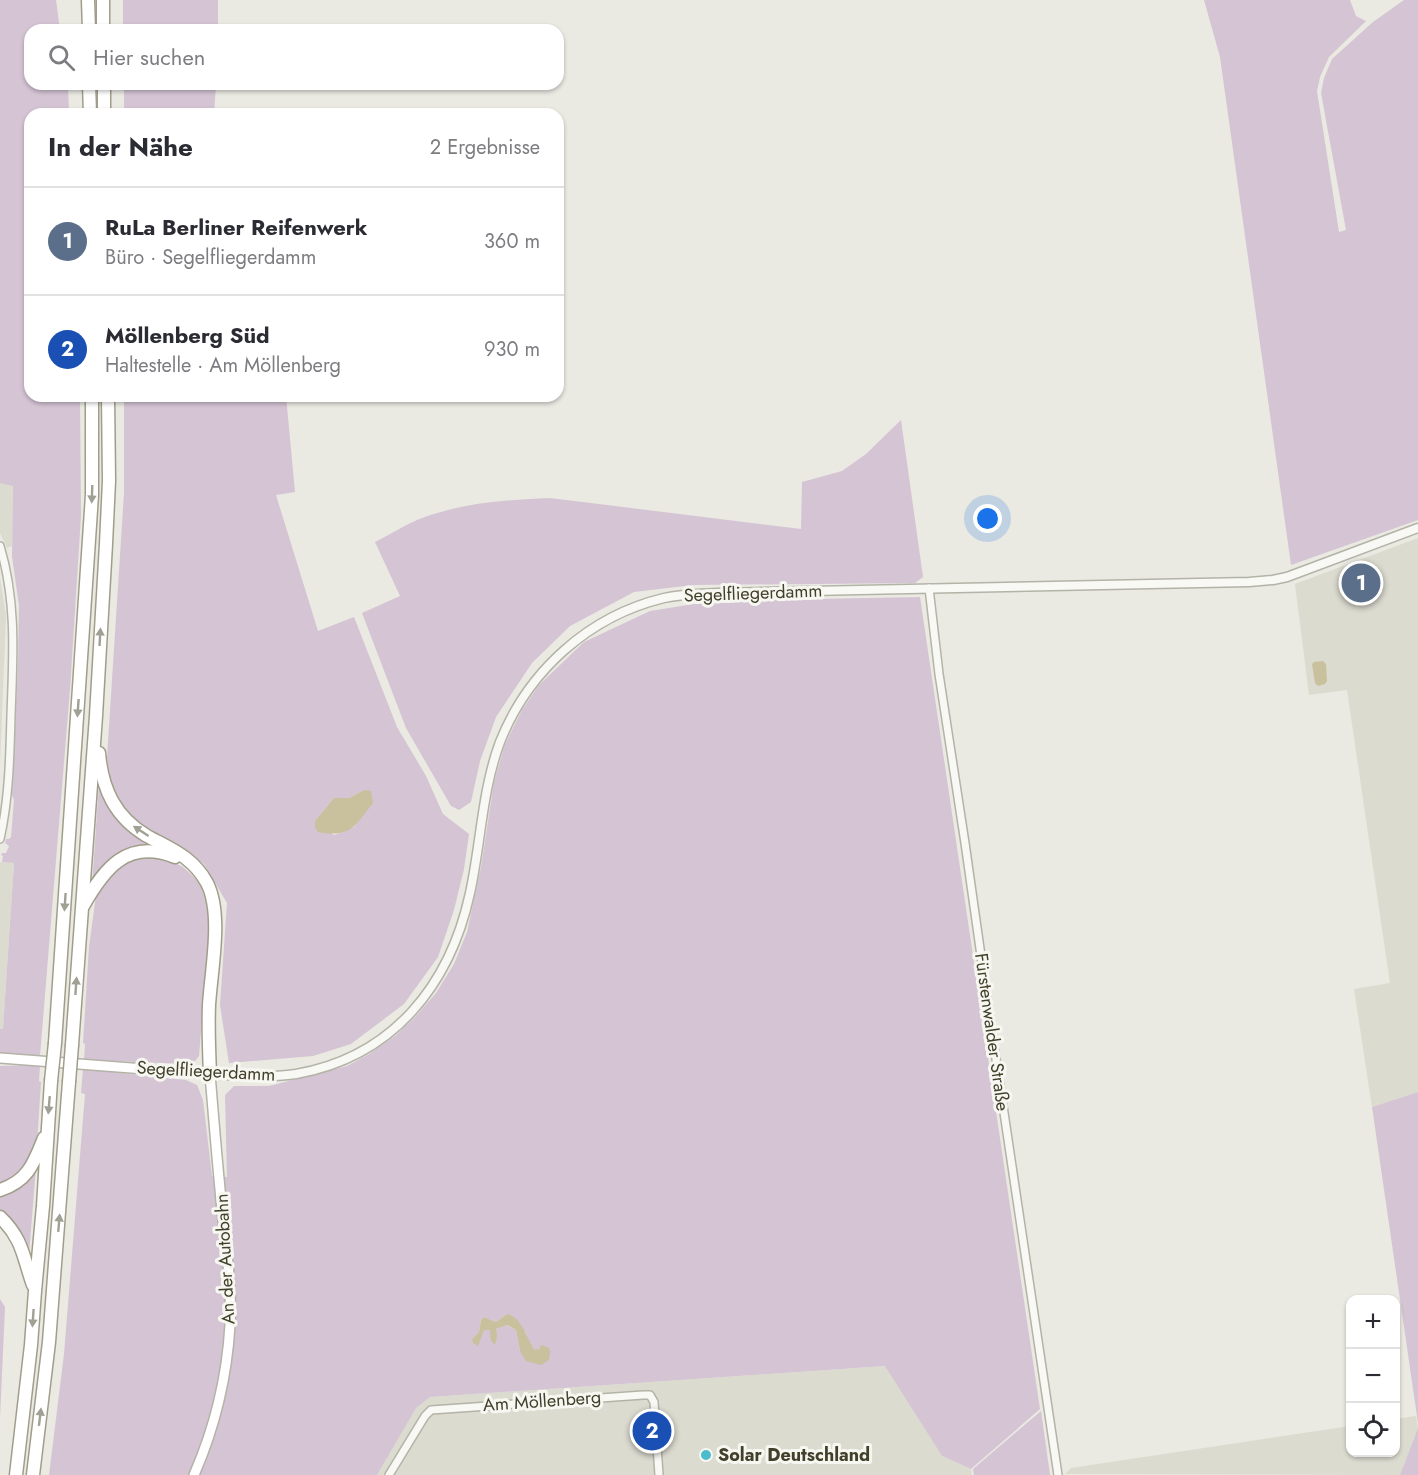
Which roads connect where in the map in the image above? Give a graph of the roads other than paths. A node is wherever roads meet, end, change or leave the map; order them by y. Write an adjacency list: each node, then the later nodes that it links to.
1 (88, 0): 3 (highway)
2 (103, 0): 4 (highway)
3 (89, 24)
4 (103, 24)
5 (89, 90): 7 (highway)
6 (104, 90): 8 (highway)
7 (90, 108)
8 (104, 108)
9 (92, 402): 20 (highway, one-way to 20, bridge)
10 (108, 402): 14 (highway, one-way to 10)
11 (1418, 528): 13 (street, Segelfliegerdamm)
12 (0, 546): 15 (street)
13 (929, 588): 19 (street, Segelfliegerdamm); 29 (street, Fürstenwalder Straße)
14 (96, 716): 16 (highway, one-way to 14); 17 (highway)
15 (0, 839)
16 (190, 862): 17 (highway); 19 (highway)
17 (81, 911): 25 (highway, one-way to 17, bridge)
18 (0, 1058): 19 (main road, Segelfliegerdamm)
19 (210, 1074): 26 (main road, An der Autobahn)
20 (48, 1128): 21 (highway); 23 (highway)
21 (0, 1190)
22 (0, 1217): 23 (highway)
23 (35, 1291): 24 (highway, one-way to 24)
24 (15, 1475)
25 (33, 1475)
26 (195, 1475)
27 (389, 1475): 28 (street, Am Möllenberg)
28 (659, 1475)
29 (1058, 1475)

